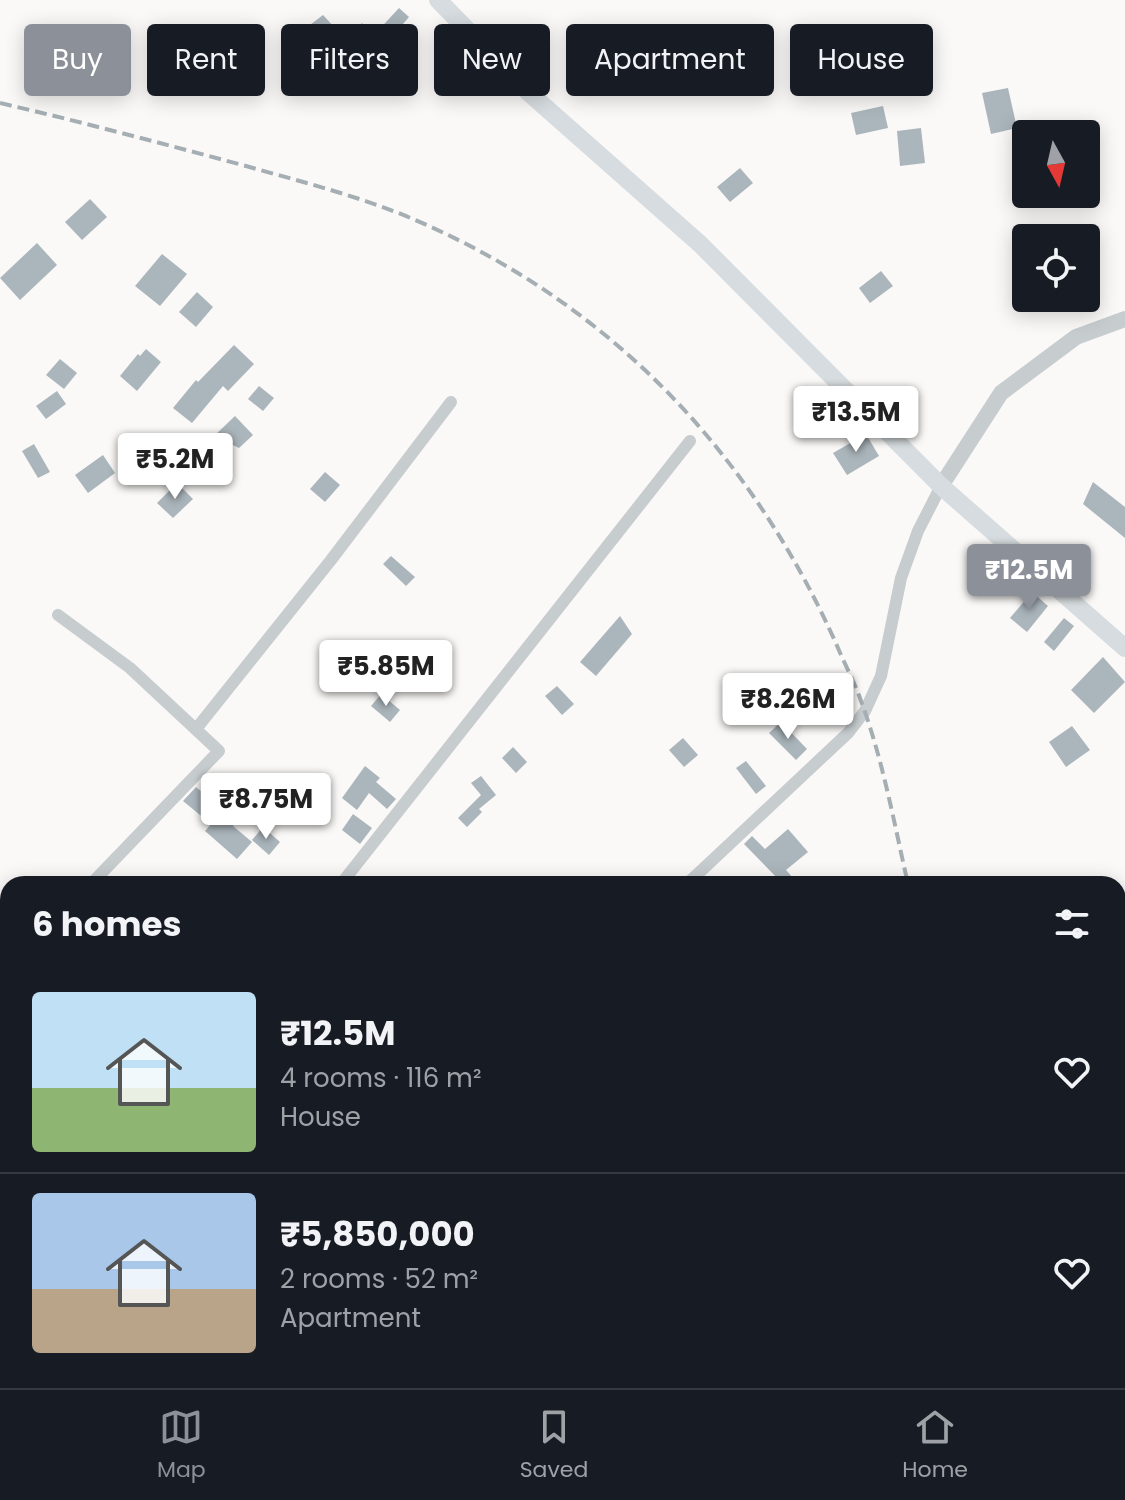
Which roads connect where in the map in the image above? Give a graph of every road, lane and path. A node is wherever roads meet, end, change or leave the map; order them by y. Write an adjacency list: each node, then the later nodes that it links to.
1 (438, 0): 5 (main road)
2 (1125, 319): 5 (street)
3 (451, 402): 8 (street)
4 (690, 441): 10 (street)
5 (941, 486): 7 (main road); 11 (street)
6 (58, 615): 8 (street)
7 (1125, 648)
8 (196, 729): 9 (street)
9 (99, 876)
10 (347, 876)
11 (696, 876)

